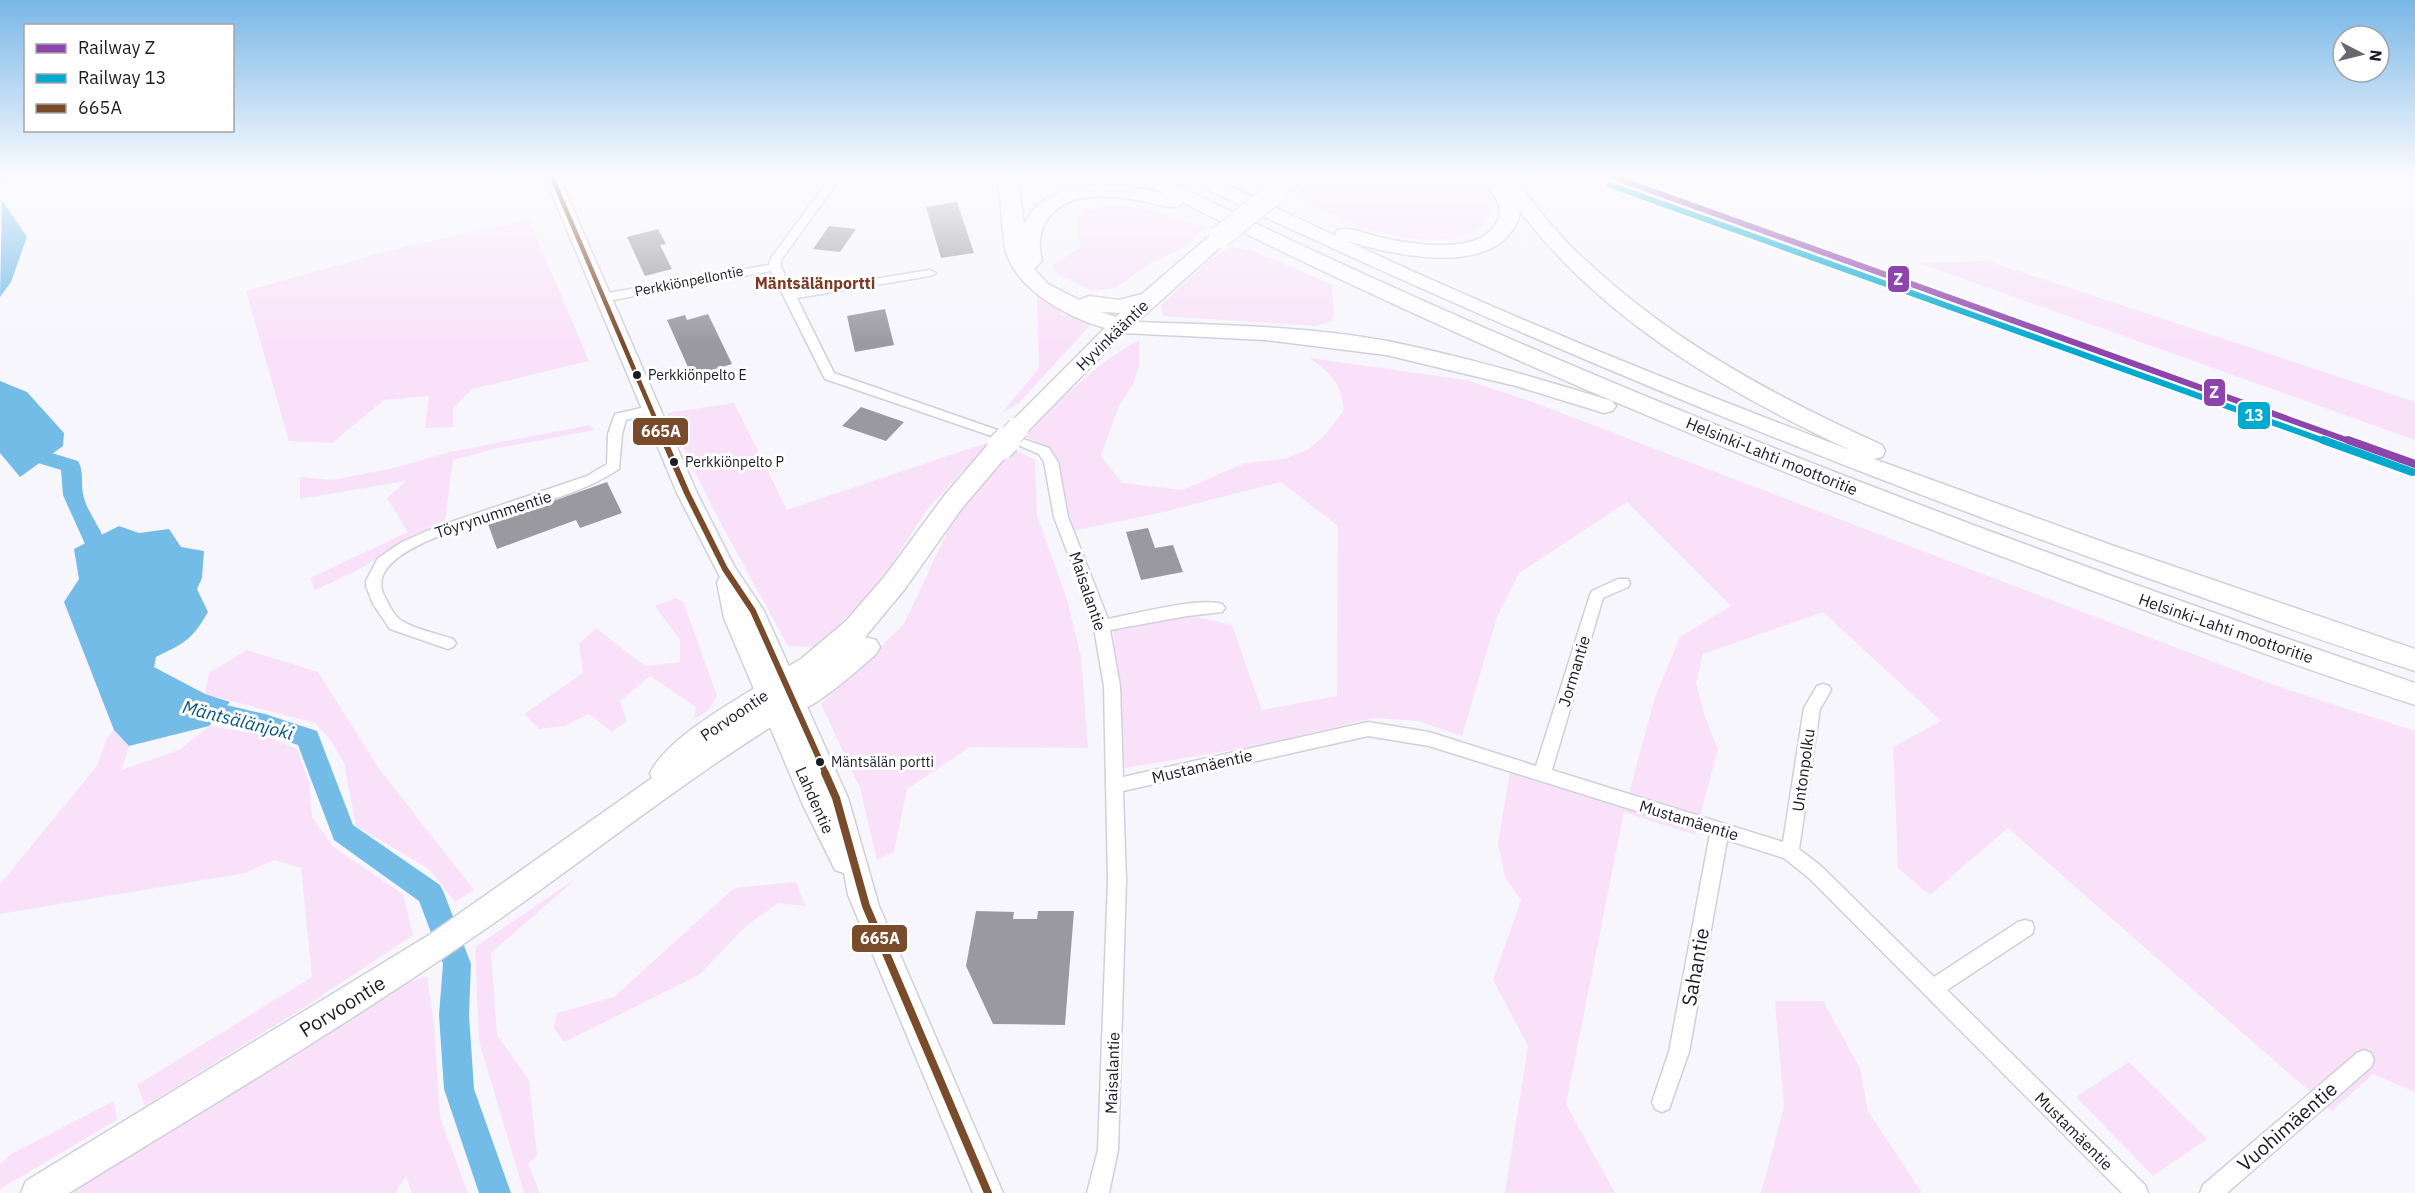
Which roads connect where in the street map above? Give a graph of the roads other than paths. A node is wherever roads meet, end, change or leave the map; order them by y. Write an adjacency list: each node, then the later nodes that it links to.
1 (575, 233): 16 (main road, Lahdentie)
2 (795, 233): 12 (street)
3 (1015, 233): 18 (highway)
4 (1032, 233): 17 (highway)
5 (1225, 233): 17 (highway, Hyvinkääntie, bridge)
6 (1246, 233): 14 (highway)
7 (1260, 233): 14 (highway, Helsinki-Lahti moottoritie)
8 (1312, 233): 23 (highway, Helsinki-Lahti moottoritie)
9 (1340, 233): 10 (highway)
10 (1501, 233)
11 (1548, 233): 23 (highway)
12 (775, 267): 15 (street, Maisalantie); 16 (street, Perkkiönpellontie)
13 (930, 273): 15 (street)
14 (1366, 284): 22 (highway, Helsinki-Lahti moottoritie)
15 (790, 296): 26 (street, Maisalantie)
16 (603, 298): 21 (main road, Lahdentie)
17 (1149, 299): 18 (highway, Hyvinkääntie)
18 (1119, 326): 19 (highway); 20 (highway, Hyvinkääntie)
19 (1174, 330): 20 (highway); 22 (highway)
20 (1065, 380): 31 (highway, Hyvinkääntie, bridge)
21 (650, 410): 27 (street, Töyrynummentie); 31 (main road, Lahdentie)
22 (2029, 557): 30 (highway, Helsinki-Lahti moottoritie)
23 (2187, 582): 28 (highway, Helsinki-Lahti moottoritie)
24 (1623, 583): 32 (street, Jormantie)
25 (1217, 608): 26 (street)
26 (1102, 626): 33 (street, Maisalantie)
27 (448, 643)
28 (2415, 660)
29 (1823, 690): 35 (street, Untonpolku)
30 (2415, 694)
31 (780, 696): 40 (main road, Porvoontie); 41 (main road, Lahdentie)
32 (1542, 774): 33 (street, Mustamäentie); 34 (street, Mustamäentie)
33 (1116, 786): 42 (street, Maisalantie)
34 (1720, 830): 35 (street, Mustamäentie); 39 (street, Sahantie)
35 (1790, 852): 37 (street, Mustamäentie)
36 (2025, 928): 37 (street)
37 (1932, 989): 43 (street, Mustamäentie)
38 (2364, 1060): 44 (street, Vuohimäentie)
39 (1662, 1102)
40 (38, 1193)
41 (988, 1193)
42 (1098, 1193)
43 (2137, 1193)
44 (2211, 1193)

